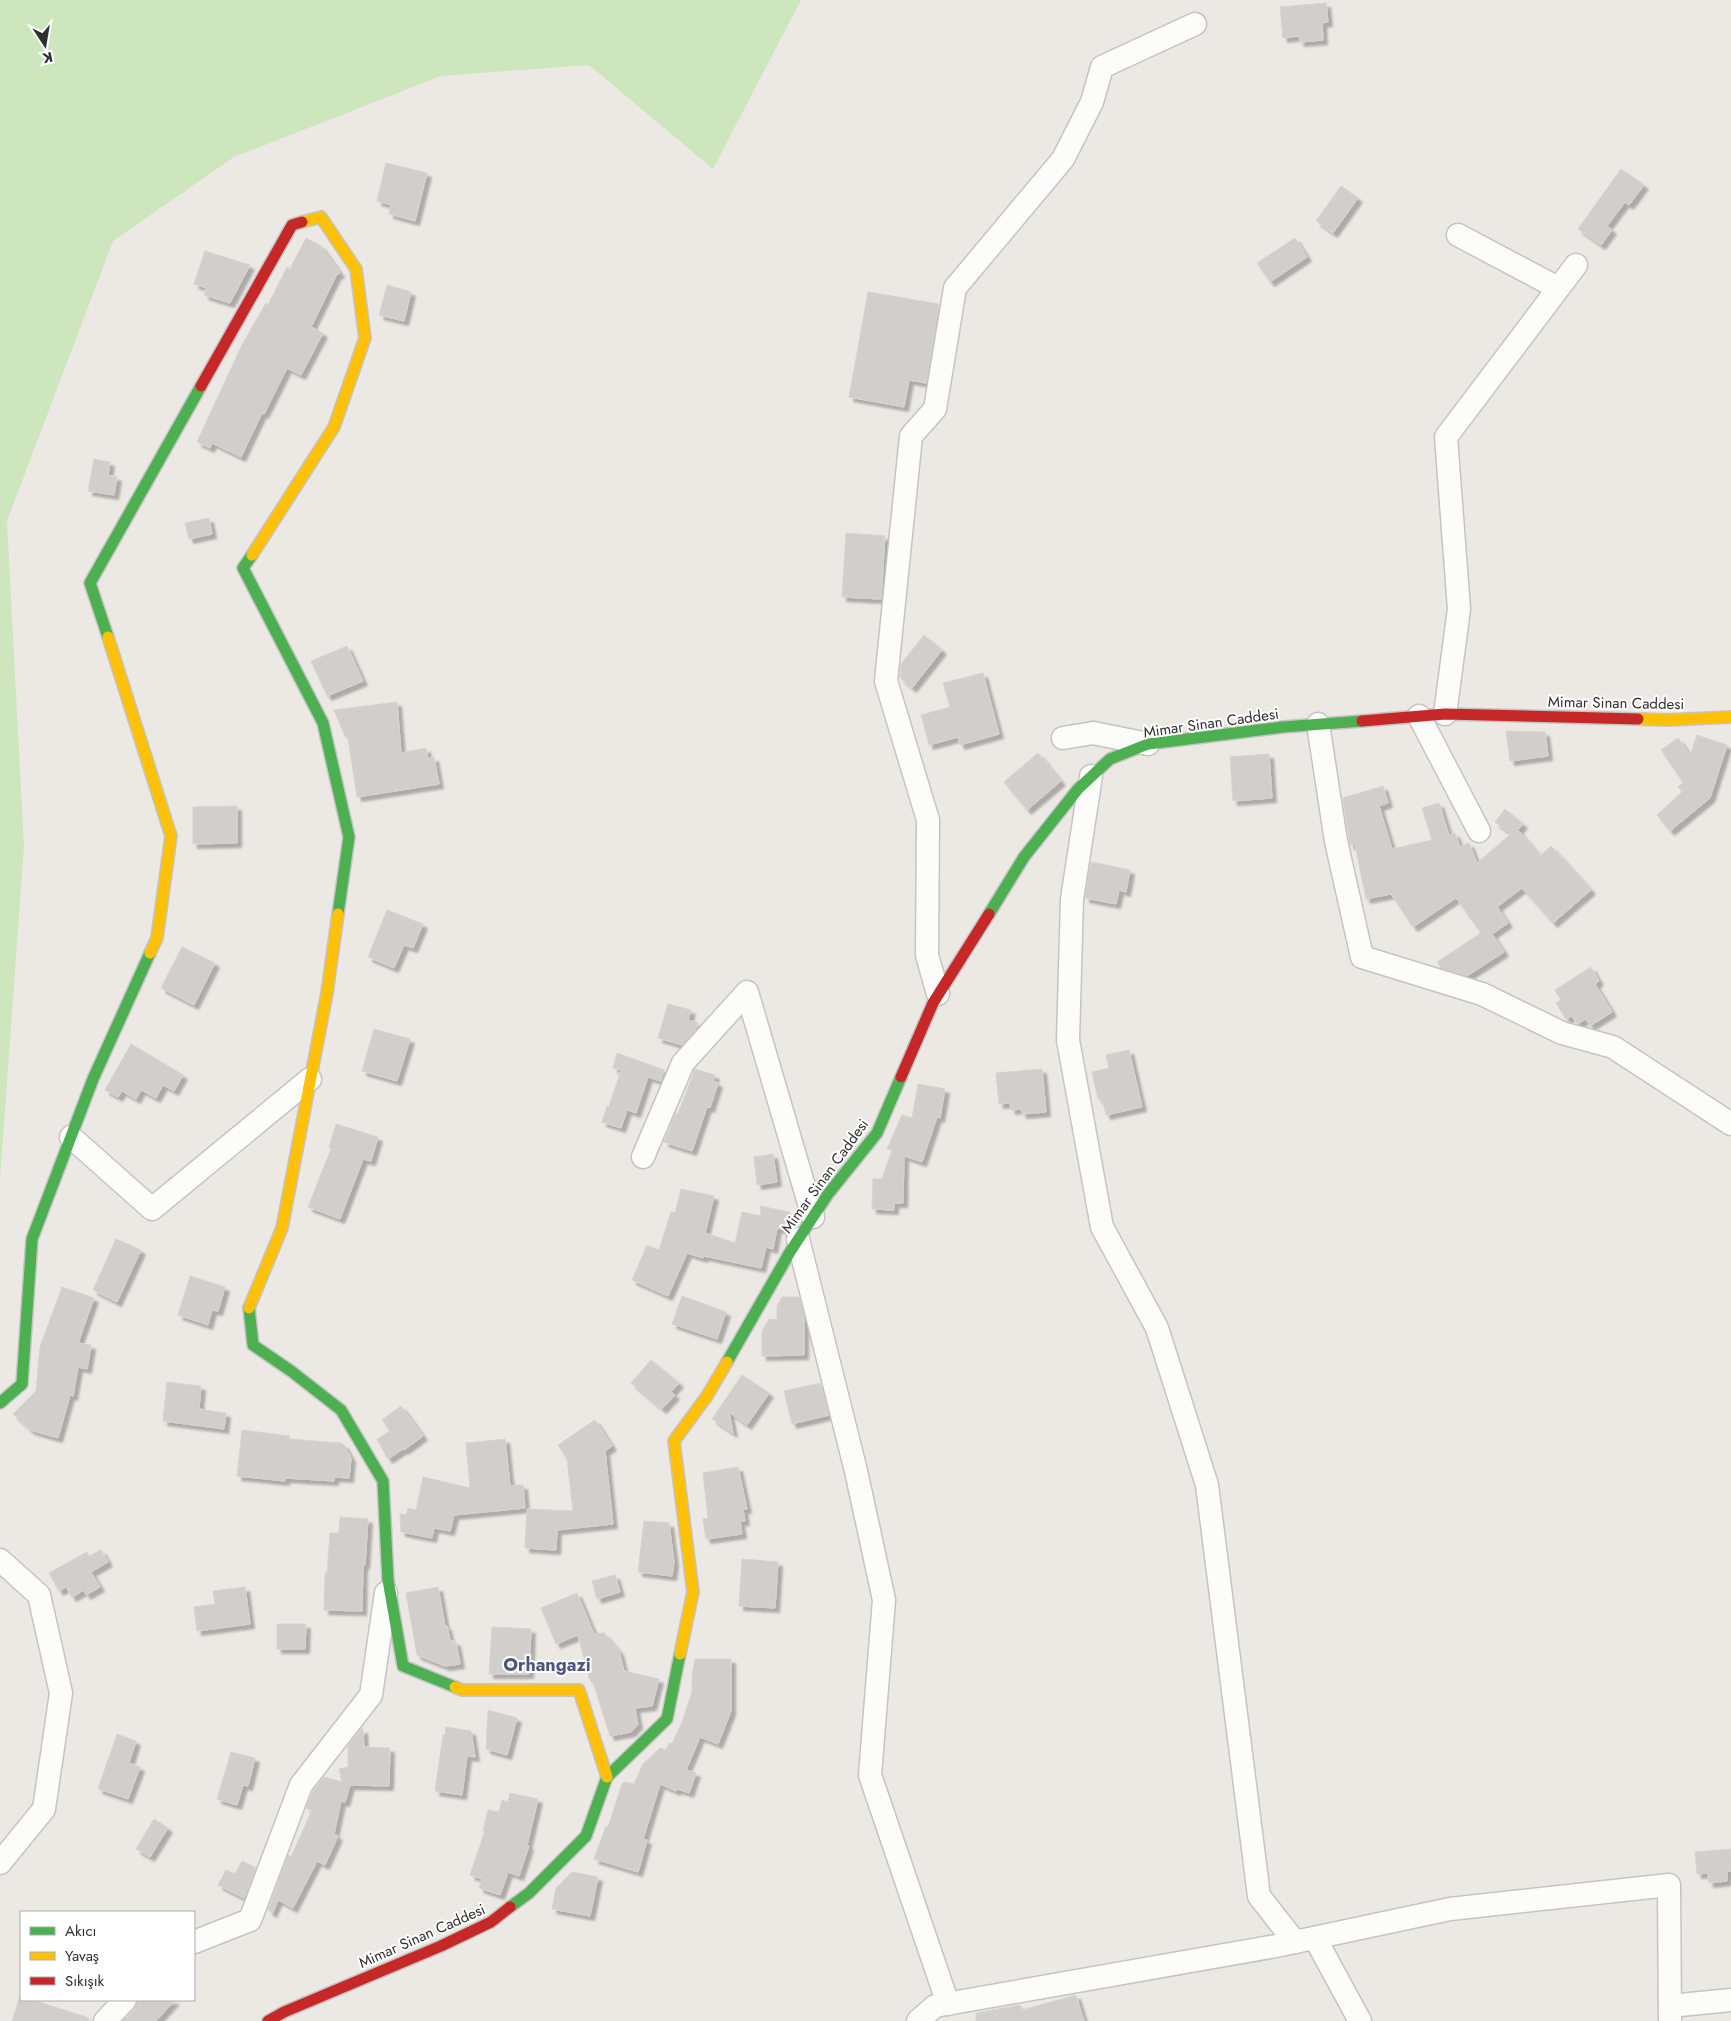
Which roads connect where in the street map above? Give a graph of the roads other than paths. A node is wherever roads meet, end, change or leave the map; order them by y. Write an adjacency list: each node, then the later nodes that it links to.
1 (1195, 24): 13 (street)
2 (1458, 234): 4 (street)
3 (1576, 265): 4 (street)
4 (1558, 288): 5 (street)
5 (1445, 714): 6 (street, Mimar Sinan Caddesi); 7 (street, Mimar Sinan Caddesi)
6 (1419, 716): 8 (street, Mimar Sinan Caddesi); 12 (street)
7 (1731, 717)
8 (1318, 724): 10 (street, Mimar Sinan Caddesi); 15 (street)
9 (1062, 738): 10 (street)
10 (1148, 744): 11 (street, Mimar Sinan Caddesi)
11 (1092, 776): 13 (street, Mimar Sinan Caddesi); 25 (street)
12 (1479, 831)
13 (938, 994): 18 (street, Mimar Sinan Caddesi)
14 (310, 1079): 16 (street); 16 (street); 22 (street)
15 (1731, 1124)
16 (71, 1137): 20 (street)
17 (643, 1157): 18 (street)
18 (813, 1217): 19 (street, Mimar Sinan Caddesi)
19 (798, 1239): 23 (street, Mimar Sinan Caddesi); 29 (street)
20 (0, 1403)
21 (0, 1560): 24 (street)
22 (388, 1580): 23 (street); 26 (street)
23 (607, 1776): 32 (street, Mimar Sinan Caddesi)
24 (0, 1863)
25 (1305, 1940): 29 (street); 30 (street); 34 (street)
26 (195, 1942)
27 (1731, 2000): 30 (street)
28 (124, 2001): 31 (street)
29 (948, 2004): 33 (street)
30 (1670, 2014)
31 (105, 2021)
32 (268, 2021)
33 (918, 2021)
34 (1360, 2021)

